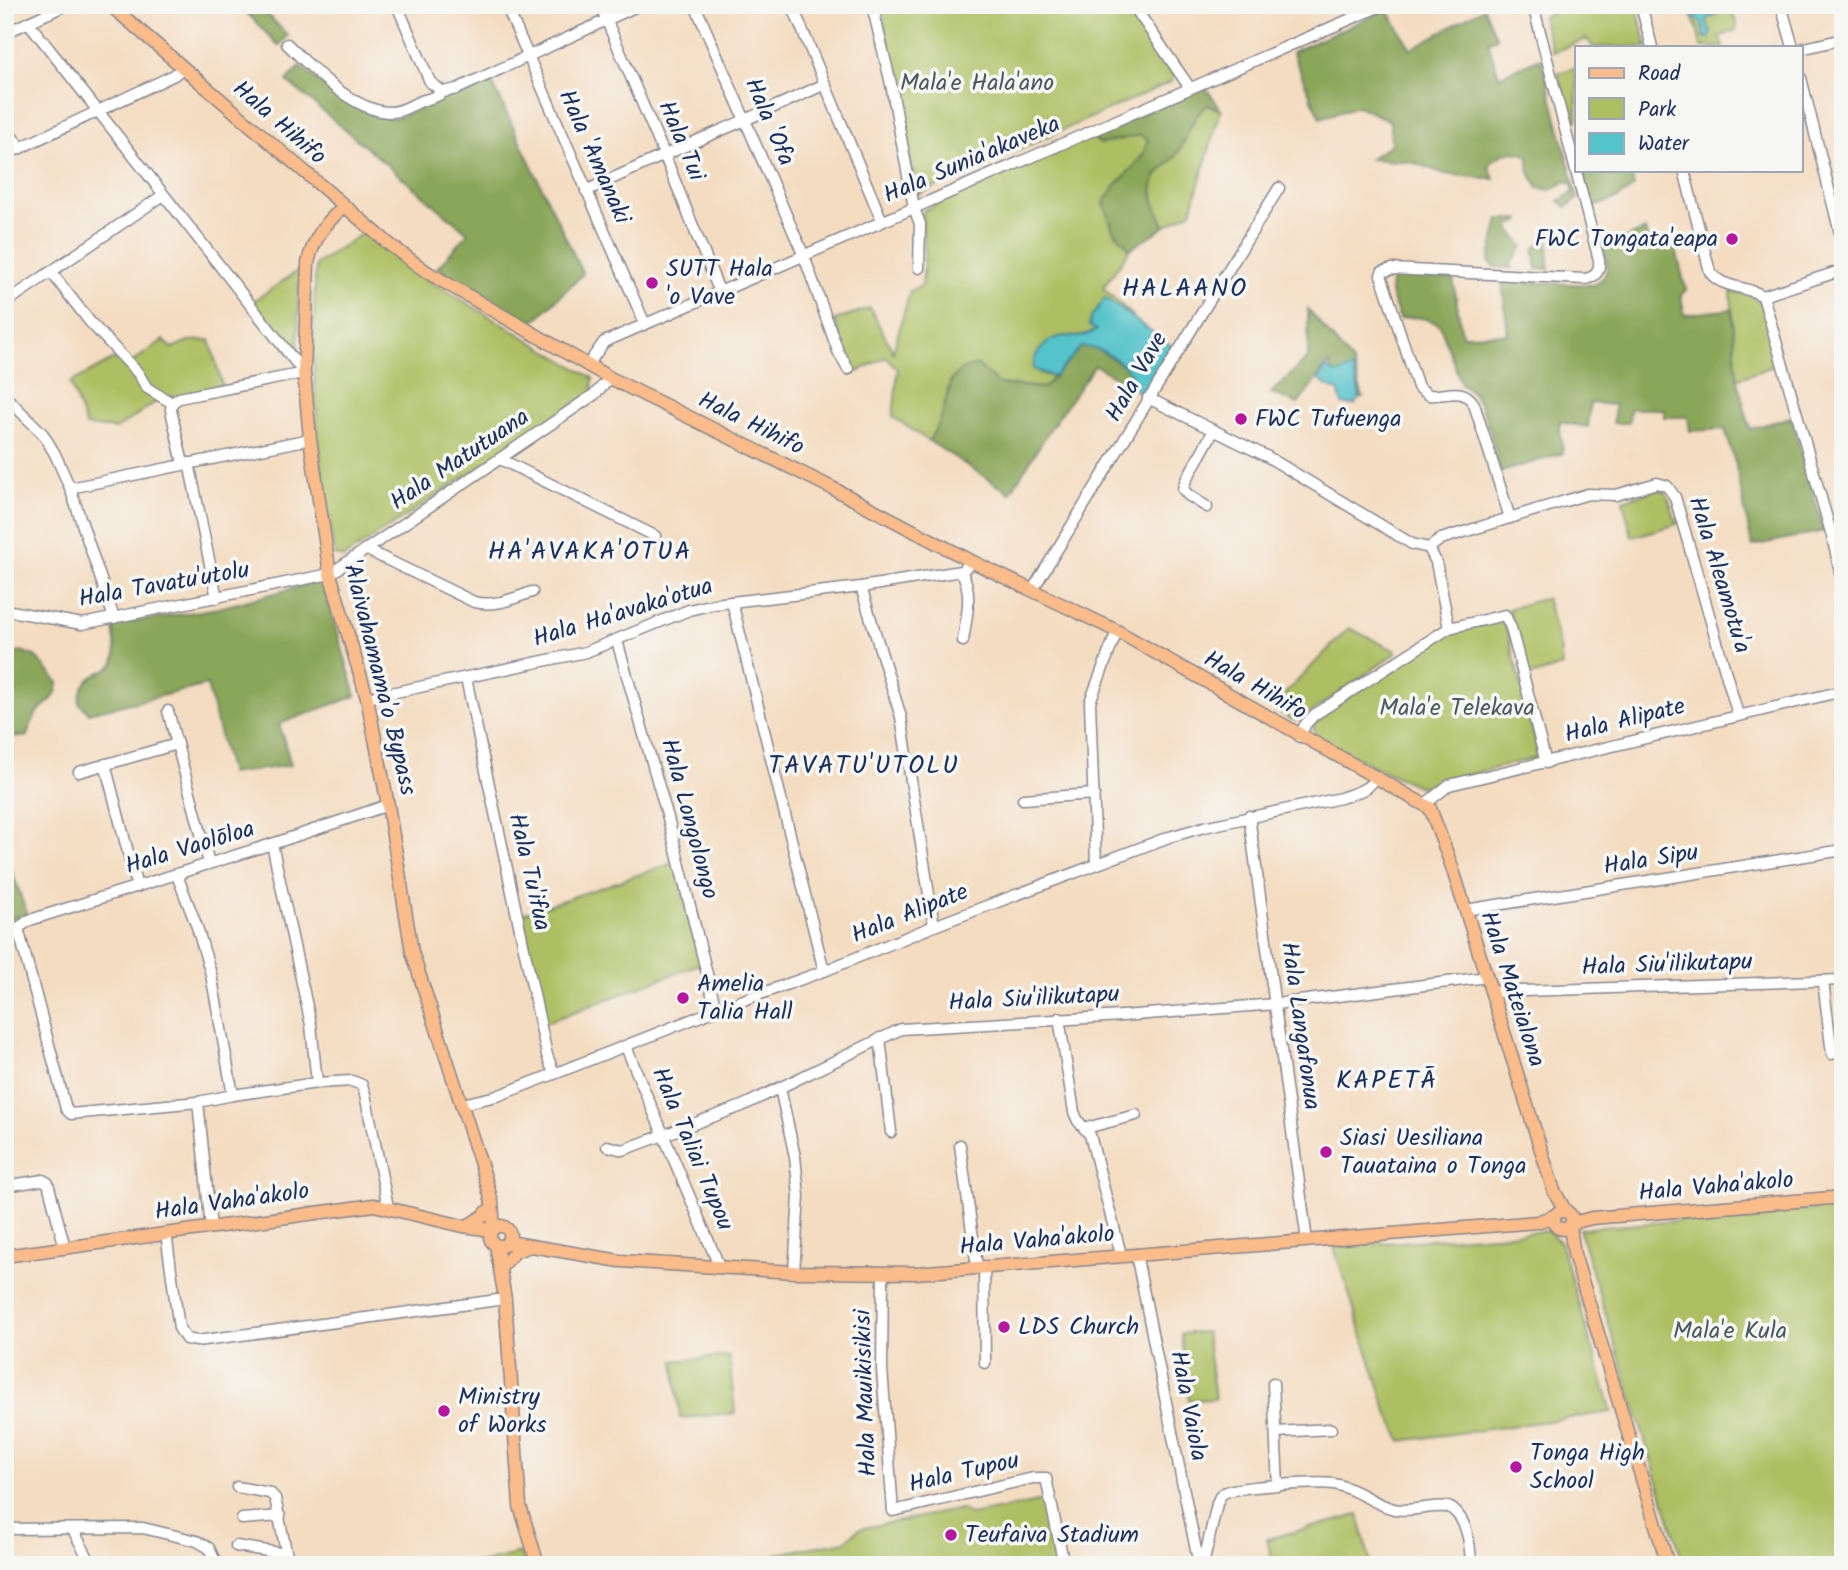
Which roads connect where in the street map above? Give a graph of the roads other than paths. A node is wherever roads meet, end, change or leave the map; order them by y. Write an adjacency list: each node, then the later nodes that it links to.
1 (65, 5): 16 (street)
2 (110, 5): 24 (main road, Hala Hihifo)
3 (397, 5): 28 (street)
4 (506, 5): 23 (street, Hala 'Amanaki)
5 (600, 5): 15 (street, Hala Tui)
6 (639, 5): 15 (street)
7 (695, 5): 30 (street, Hala 'Ofa)
8 (792, 5): 26 (street)
9 (872, 5): 45 (street)
10 (1133, 5): 27 (street)
11 (1383, 5): 27 (street, Hala Sunia'akaveka)
12 (1533, 5): 32 (street)
13 (1641, 5): 20 (street)
14 (1781, 5): 21 (street)
15 (607, 20): 23 (street); 35 (street, Hala Tui)
16 (28, 22): 17 (street); 29 (street)
17 (5, 33)
18 (1843, 39): 22 (street)
19 (287, 44): 28 (street)
20 (1652, 46)
21 (1793, 46)
22 (1802, 49)
23 (528, 58): 28 (street); 41 (street, Hala 'Amanaki)
24 (183, 68): 29 (street); 44 (main road, Hala Hihifo)
25 (1802, 82): 42 (street)
26 (825, 84): 30 (street); 46 (street)
27 (1190, 88): 45 (street, Hala Sunia'akaveka)
28 (443, 92)
29 (97, 112): 34 (street); 43 (street)
30 (746, 121): 35 (street); 48 (street, Hala 'Ofa)
31 (5, 128): 34 (street)
32 (1571, 128): 33 (street)
33 (1575, 147)
34 (21, 148): 36 (street)
35 (664, 154): 41 (street); 52 (street, Hala Tui)
36 (5, 155)
37 (1580, 172): 69 (street)
38 (1685, 172): 53 (street)
39 (1279, 188): 60 (street, Hala Vave)
40 (1843, 189): 42 (street)
41 (586, 191): 55 (street, Hala 'Amanaki)
42 (1830, 193): 47 (street)
43 (162, 196): 51 (street); 58 (street)
44 (344, 205): 56 (main road, Hala Hihifo); 58 (main road, 'Alaivahamama'o Bypass)
45 (914, 208): 46 (street, Hala Sunia'akaveka); 49 (street)
46 (882, 222): 48 (street, Hala Sunia'akaveka)
47 (1843, 245)
48 (804, 256): 52 (street, Hala Sunia'akaveka); 57 (street, Hala 'Ofa)
49 (919, 268)
50 (1843, 270): 53 (street)
51 (51, 272): 54 (street); 62 (street)
52 (720, 293): 55 (street, Hala Sunia'akaveka)
53 (1763, 296): 76 (street)
54 (5, 303)
55 (645, 324): 56 (street, Hala Sunia'akaveka)
56 (587, 366): 59 (main road, Hala Hihifo)
57 (848, 369)
58 (304, 373): 62 (street); 64 (main road, 'Alaivahamama'o Bypass)
59 (610, 378): 65 (street, Hala Matutuana); 73 (main road, Hala Hihifo)
60 (1148, 398): 63 (street); 78 (street, Hala Vave)
61 (6, 400): 67 (street)
62 (172, 403): 66 (street)
63 (1214, 430): 68 (street); 71 (street)
64 (310, 439): 66 (street); 75 (main road, 'Alaivahamama'o Bypass)
65 (500, 459): 70 (street); 72 (street, Hala Matutuana)
66 (186, 464): 67 (street); 80 (street)
67 (69, 488): 83 (street)
68 (1207, 507)
69 (1510, 517): 71 (street, Hala Aleamotu'a); 92 (street, Hala Aleamotu'a)
70 (655, 536)
71 (1429, 548): 84 (street)
72 (365, 550): 75 (street, Hala Matutuana); 79 (street)
73 (973, 562): 74 (street, Hala Ha'avaka'otua); 78 (main road, Hala Hihifo)
74 (961, 571): 77 (street, Hala Ha'avaka'otua); 87 (street)
75 (330, 574): 80 (street, Hala Tavatu'utolu); 90 (main road, 'Alaivahamama'o Bypass)
76 (1843, 585)
77 (861, 587): 81 (street, Hala Ha'avaka'otua); 111 (street)
78 (1033, 589): 85 (main road, Hala Hihifo)
79 (533, 592)
80 (217, 598): 83 (street, Hala Tavatu'utolu)
81 (732, 602): 86 (street, Hala Ha'avaka'otua); 114 (street)
82 (5, 610): 83 (street, Hala Tavatu'utolu)
83 (114, 618)
84 (1449, 628): 93 (street); 95 (street)
85 (1117, 631): 93 (main road, Hala Hihifo); 99 (street)
86 (617, 640): 88 (street, Hala Ha'avaka'otua); 120 (street, Hala Longolongo)
87 (963, 641)
88 (466, 678): 90 (street, Hala Ha'avaka'otua); 125 (street, Hala Tu'ifua)
89 (1843, 691): 92 (street, Hala Alipate)
90 (367, 698): 101 (main road, 'Alaivahamama'o Bypass)
91 (168, 710): 94 (street)
92 (1738, 715): 95 (street, Hala Alipate)
93 (1300, 737): 98 (main road, Hala Hihifo)
94 (177, 744): 96 (street); 106 (street)
95 (1546, 763): 102 (street, Hala Alipate)
96 (105, 765): 97 (street); 109 (street)
97 (79, 772)
98 (1375, 778): 102 (main road, Hala Hihifo); 103 (street, Hala Alipate)
99 (1094, 794): 100 (street); 107 (street)
100 (1023, 799)
101 (388, 805): 104 (street, Hala Vaolōloa); 130 (main road, 'Alaivahamama'o Bypass)
102 (1424, 805): 110 (main road, Hala Mateialona)
103 (1249, 817): 107 (street, Hala Alipate); 119 (street, Hala Langafonua)
104 (272, 845): 106 (street, Hala Vaolōloa); 126 (street)
105 (1843, 850): 110 (street, Hala Sipu)
106 (209, 863): 108 (street, Hala Vaolōloa)
107 (1096, 864): 111 (street, Hala Alipate)
108 (177, 875): 109 (street, Hala Vaolōloa); 128 (street)
109 (137, 887): 113 (street, Hala Vaolōloa)
110 (1465, 910): 115 (main road, Hala Mateialona)
111 (934, 926): 114 (street, Hala Alipate)
112 (5, 927): 113 (street, Hala Vaolōloa)
113 (18, 928): 129 (street)
114 (824, 971): 120 (street, Hala Alipate)
115 (1487, 977): 118 (main road, Hala Mateialona); 119 (street, Hala Siu'ilikutapu)
116 (1843, 980): 117 (street, Hala Siu'ilikutapu)
117 (1823, 981): 118 (street, Hala Siu'ilikutapu); 124 (street)
118 (1492, 992): 141 (main road, Hala Mateialona)
119 (1276, 1003): 121 (street, Hala Siu'ilikutapu); 146 (street, Hala Langafonua)
120 (716, 1010): 123 (street, Hala Alipate)
121 (1059, 1018): 122 (street, Hala Siu'ilikutapu); 132 (street)
122 (880, 1038): 127 (street, Hala Siu'ilikutapu); 133 (street)
123 (626, 1047): 125 (street, Hala Alipate); 134 (street, Hala Taliai Tupou)
124 (1832, 1054)
125 (554, 1074): 130 (street, Hala Alipate)
126 (317, 1083): 128 (street); 140 (street)
127 (780, 1088): 134 (street, Hala Siu'ilikutapu); 155 (street)
128 (233, 1095): 129 (street)
129 (198, 1102): 143 (street)
130 (462, 1104): 139 (main road, 'Alaivahamama'o Bypass)
131 (1136, 1115): 132 (street)
132 (1086, 1129): 150 (street)
133 (891, 1132)
134 (663, 1136): 136 (street, Hala Siu'ilikutapu); 153 (street, Hala Taliai Tupou)
135 (960, 1144): 152 (street)
136 (607, 1146)
137 (5, 1186): 148 (street)
138 (1843, 1197): 141 (main road, Hala Vaha'akolo)
139 (492, 1205): 142 (main road); 145 (main road, 'Alaivahamama'o Bypass)
140 (388, 1207): 142 (main road, Hala Vaha'akolo); 143 (main road, Hala Vaha'akolo)
141 (1563, 1220): 146 (main road, Hala Vaha'akolo); 177 (main road, Hala Mateialona)
142 (465, 1226): 145 (main road, Hala Vaha'akolo)
143 (211, 1228): 144 (main road, Hala Vaha'akolo)
144 (166, 1233): 148 (main road, Hala Vaha'akolo); 157 (street)
145 (500, 1236): 147 (main road, Hala Vaha'akolo); 154 (main road, 'Alaivahamama'o Bypass)
146 (1307, 1241): 149 (main road, Hala Vaha'akolo)
147 (536, 1247): 153 (main road, Hala Vaha'akolo); 154 (main road)
148 (65, 1248): 151 (main road, Hala Vaha'akolo)
149 (1136, 1254): 150 (main road, Hala Vaha'akolo); 176 (street, Hala Vaiola)
150 (1121, 1255): 152 (main road, Hala Vaha'akolo)
151 (5, 1256)
152 (980, 1267): 156 (main road, Hala Vaha'akolo); 158 (street)
153 (720, 1268): 155 (main road, Hala Vaha'akolo)
154 (502, 1270): 157 (main road, 'Alaivahamama'o Bypass)
155 (794, 1272): 156 (main road, Hala Vaha'akolo)
156 (883, 1273): 164 (street, Hala Mauikisikisi)
157 (505, 1299): 174 (main road, 'Alaivahamama'o Bypass)
158 (985, 1363)
159 (1273, 1383): 161 (street)
160 (1331, 1429): 161 (street)
161 (1276, 1432): 162 (street)
162 (1278, 1486): 171 (street); 176 (street)
163 (236, 1487): 165 (street)
164 (892, 1511): 175 (street, Hala Tupou)
165 (280, 1516): 166 (street); 170 (street)
166 (242, 1519)
167 (5, 1529): 168 (street)
168 (74, 1530): 172 (street); 173 (street)
169 (236, 1546): 170 (street)
170 (287, 1559)
171 (1471, 1563)
172 (92, 1565)
173 (221, 1565)
174 (538, 1565)
175 (1064, 1565)
176 (1201, 1565)
177 (1668, 1565)

